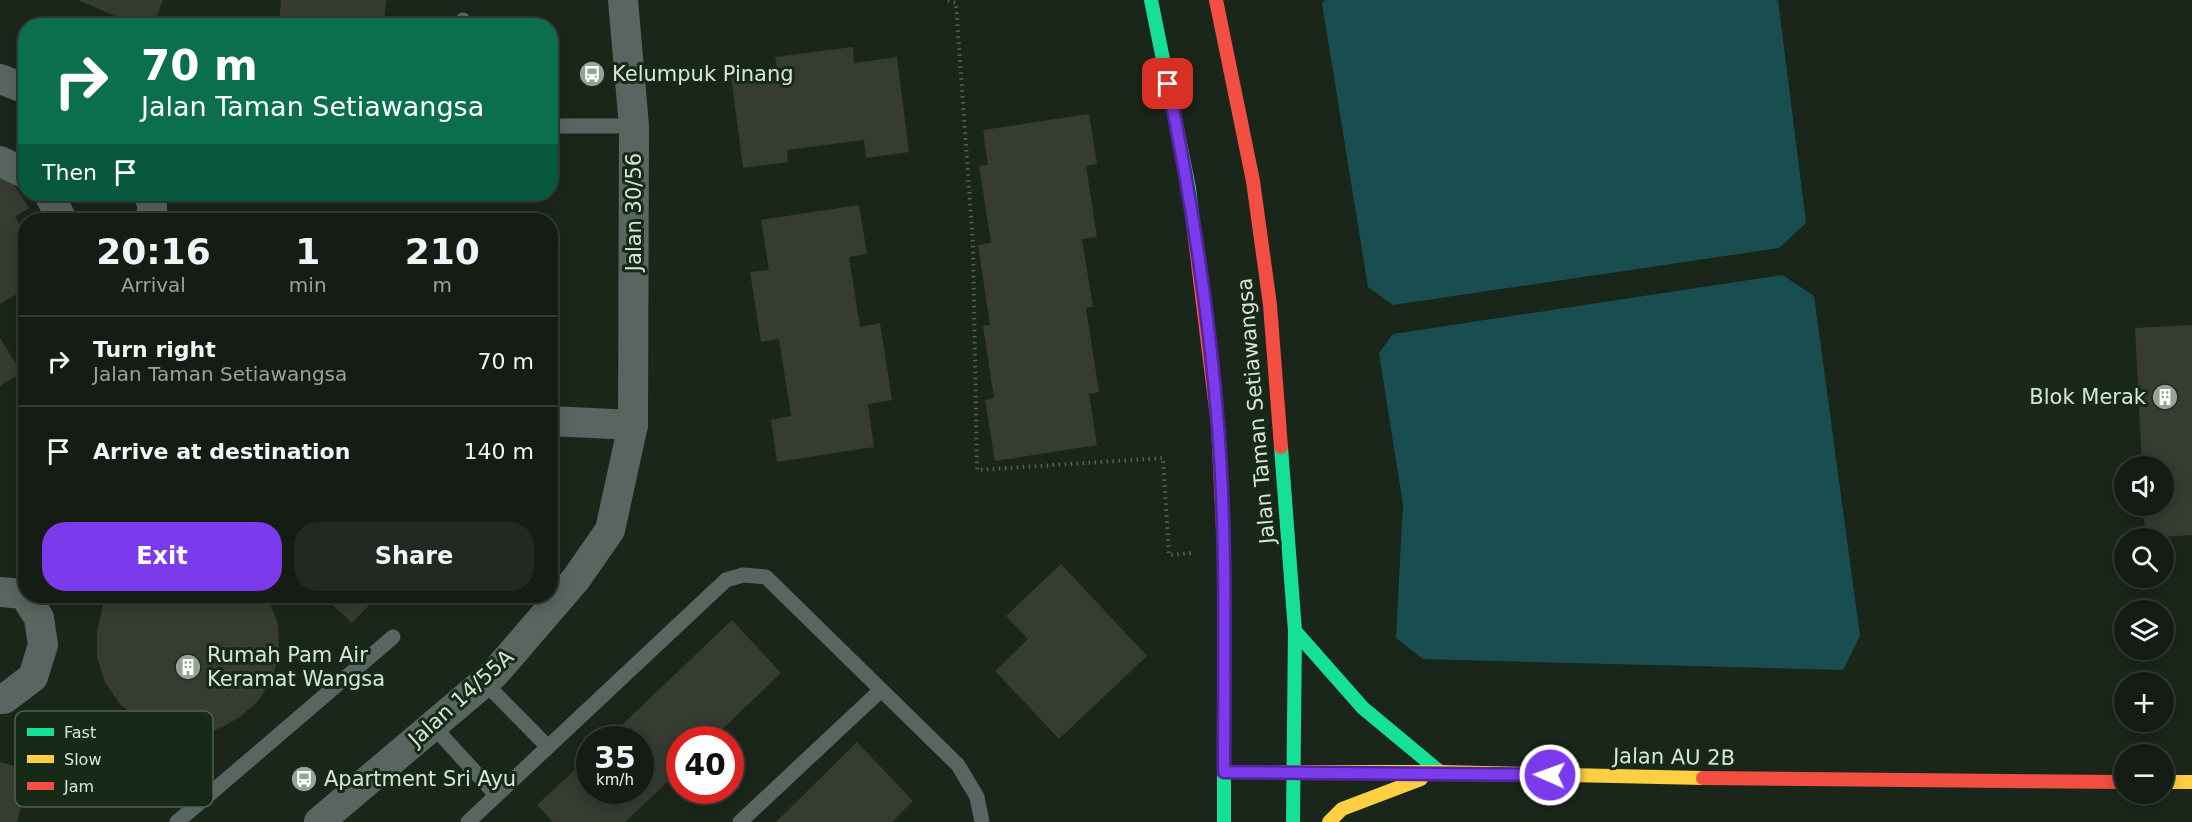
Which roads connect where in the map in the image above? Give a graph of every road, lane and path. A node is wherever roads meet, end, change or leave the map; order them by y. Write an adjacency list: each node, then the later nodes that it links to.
1 (623, 0): 8 (street, Jalan 30/56)
2 (948, 0): 13 (path)
3 (1151, 0): 26 (main road, Jalan Taman Setiawangsa)
4 (1216, 0): 19 (main road, Jalan Taman Setiawangsa)
5 (0, 79): 6 (street)
6 (18, 86)
7 (558, 126): 8 (lane)
8 (634, 126): 12 (street, Jalan 30/56)
9 (0, 161): 10 (street)
10 (18, 170)
11 (558, 421): 12 (street)
12 (633, 425): 16 (street, Jalan 14/55A)
13 (1169, 555)
14 (0, 592): 15 (street)
15 (18, 594)
16 (558, 599)
17 (30, 603): 23 (street)
18 (555, 603): 21 (street, Jalan 14/55A)
19 (1295, 631): 27 (main road, Jalan Taman Setiawangsa); 28 (main road)
20 (393, 637): 32 (lane)
21 (484, 682): 24 (street, Jalan 14/55A); 25 (lane)
22 (881, 690): 25 (lane); 38 (lane); 39 (lane)
23 (0, 699)
24 (433, 726): 33 (lane); 36 (street, Jalan 14/55A)
25 (548, 747): 33 (lane)
26 (1224, 772): 27 (main road, Jalan AU 2B); 40 (main road, Jalan Taman Setiawangsa)
27 (1294, 772): 28 (main road, Jalan AU 2B); 41 (main road, Jalan Taman Setiawangsa)
28 (1440, 772): 29 (main road, Jalan AU 2B); 42 (main road)
29 (2114, 782)
30 (2174, 782): 31 (main road)
31 (2192, 782)
32 (213, 791)
33 (496, 795): 37 (lane)
34 (195, 807): 35 (lane)
35 (177, 822)
36 (319, 822)
37 (468, 822)
38 (740, 822)
39 (982, 822)
40 (1224, 822)
41 (1293, 822)
42 (1329, 822)

